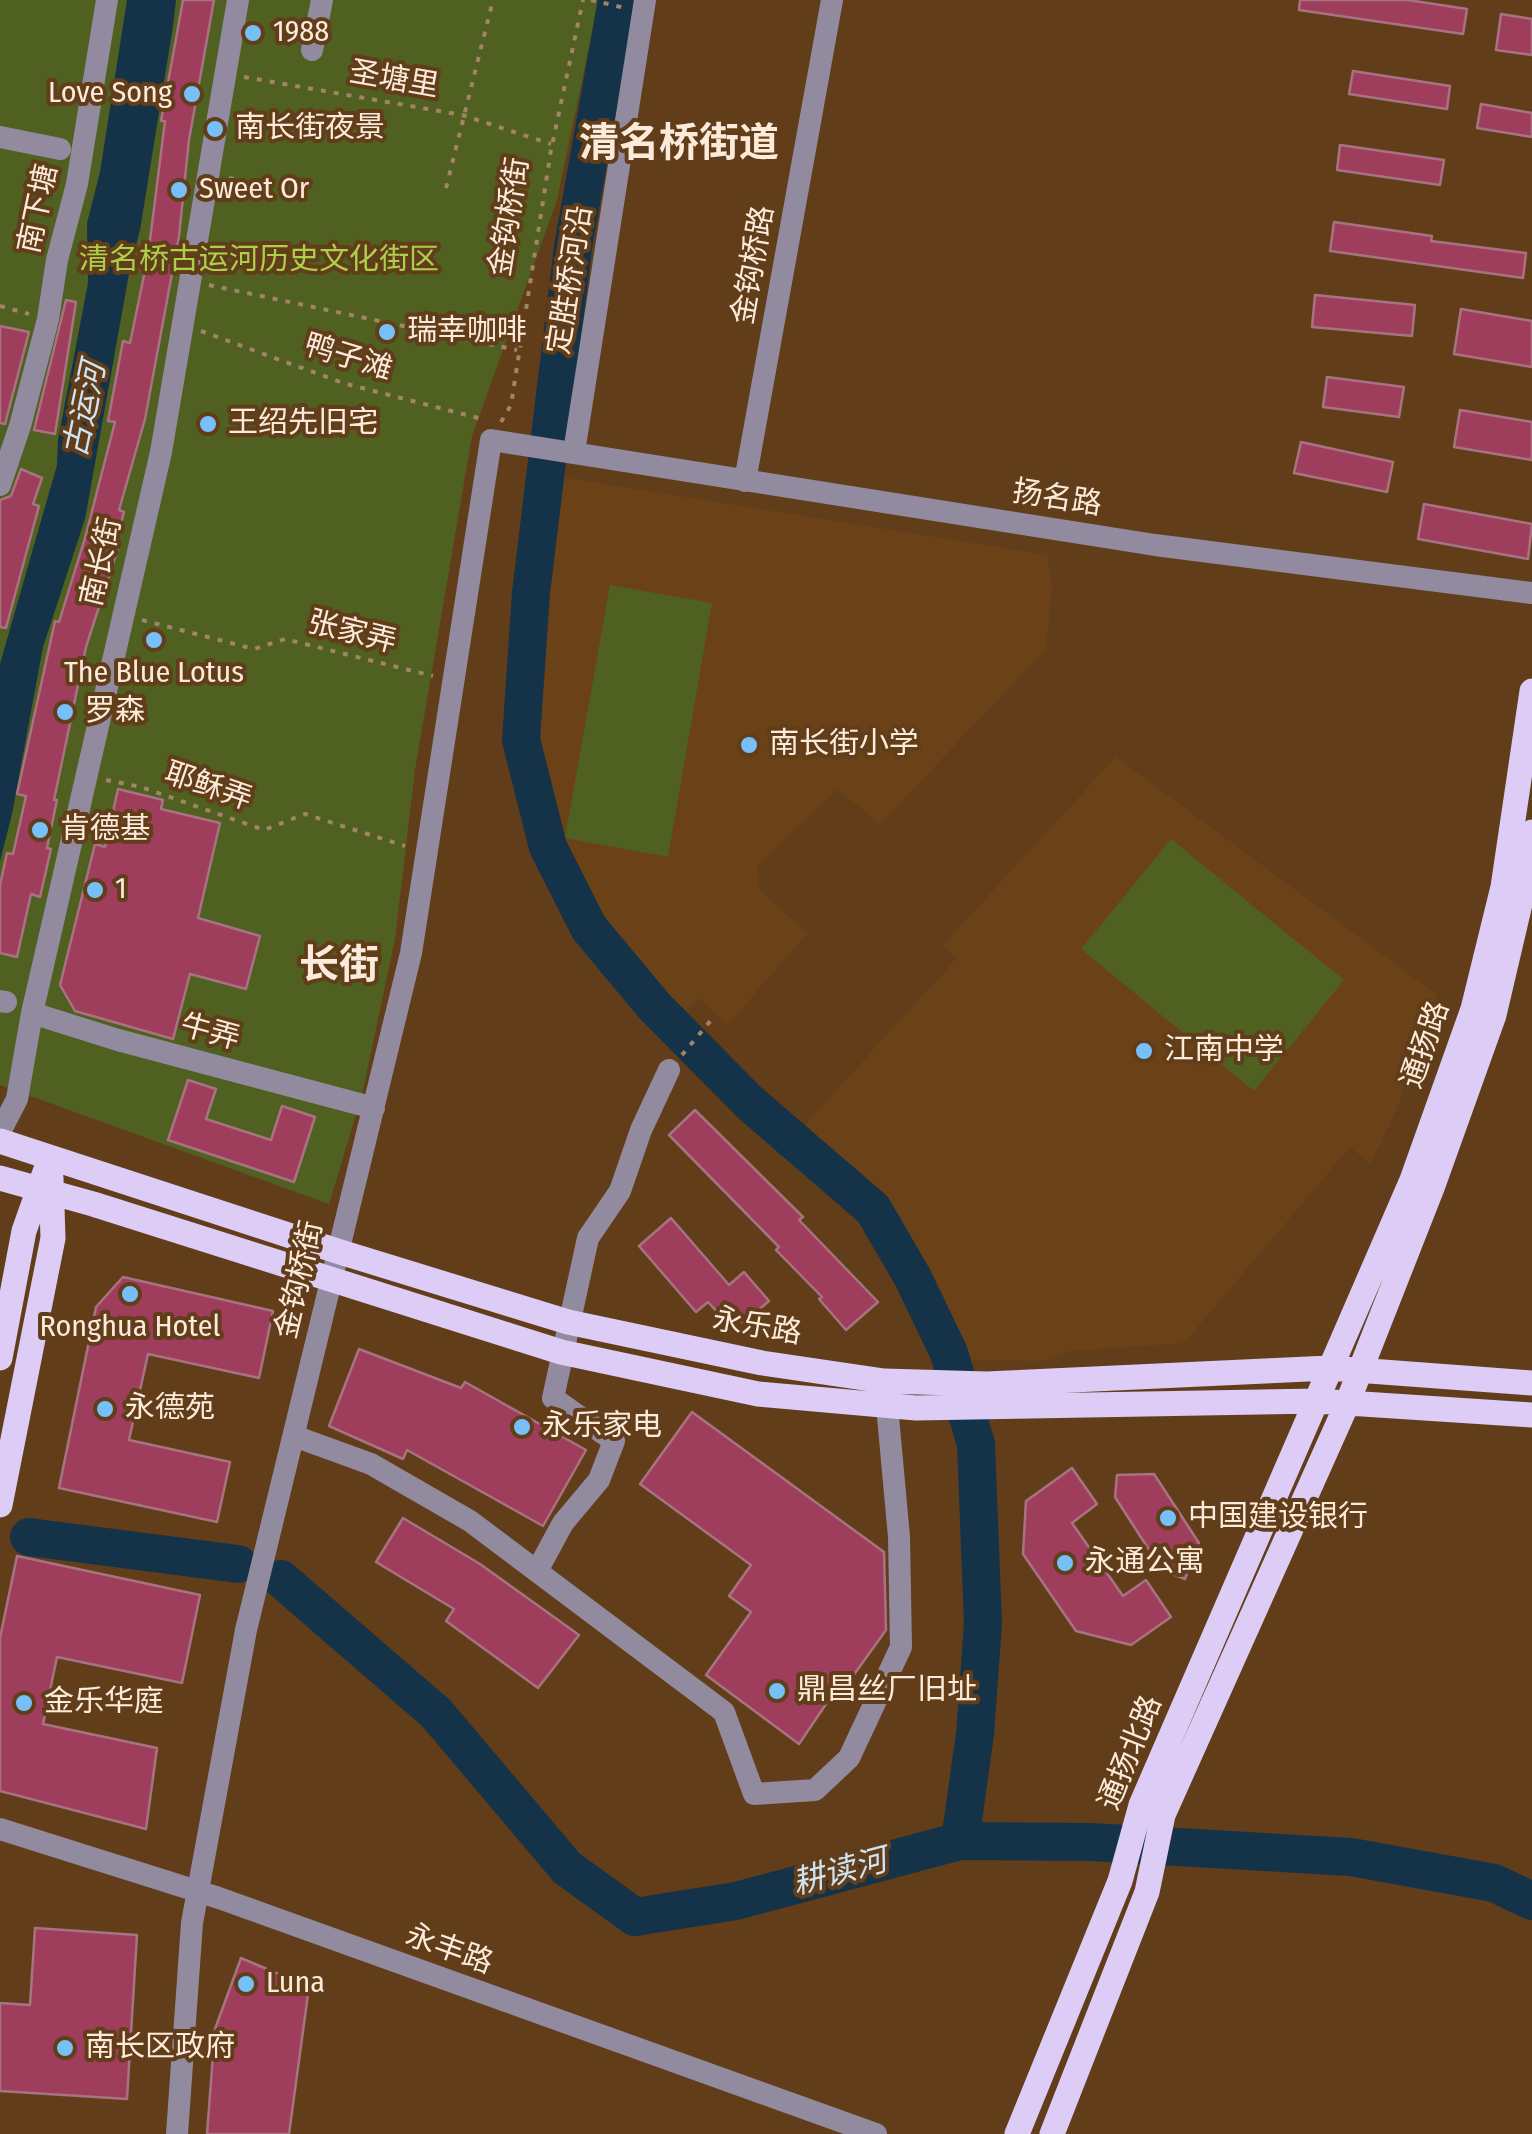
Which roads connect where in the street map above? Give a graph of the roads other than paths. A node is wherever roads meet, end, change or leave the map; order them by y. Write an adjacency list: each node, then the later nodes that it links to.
1 (106, 0): 12 (street, 南下塘)
2 (238, 0): 16 (street, 南长街)
3 (322, 0): 6 (street)
4 (644, 0): 10 (street, 定胜桥河沿)
5 (832, 0): 11 (street, 金钩桥路)
6 (312, 50)
7 (0, 137): 8 (street)
8 (60, 150)
9 (502, 441): 10 (street, 扬名路); 18 (street, 金钩桥街)
10 (574, 452): 11 (street, 扬名路)
11 (745, 481): 13 (street, 扬名路)
12 (0, 485)
13 (1532, 593)
14 (1532, 691): 29 (main road, 通扬路)
15 (1531, 843): 30 (main road, 通扬路)
16 (32, 1013): 18 (street, 牛弄); 19 (street, 南长街)
17 (669, 1070): 26 (street)
18 (374, 1108): 24 (street, 金钩桥街)
19 (0, 1132)
20 (0, 1142): 21 (main road, 永乐路)
21 (50, 1158): 23 (main road); 24 (main road, 永乐路)
22 (0, 1178): 23 (main road, 永乐路)
23 (45, 1191): 25 (main road, 永乐路); 28 (main road); 37 (main road)
24 (337, 1251): 25 (street, 金钩桥街); 26 (main road, 永乐路)
25 (332, 1280): 27 (main road, 永乐路); 36 (street, 金钩桥街)
26 (568, 1322): 27 (street); 29 (main road, 永乐路)
27 (561, 1352): 34 (main road, 永乐路); 38 (street)
28 (0, 1358)
29 (1329, 1368): 30 (main road, 永乐路); 32 (main road, 通扬路)
30 (1360, 1370): 31 (main road, 永乐路); 33 (main road, 通扬路)
31 (1532, 1384)
32 (1317, 1401): 33 (main road, 永乐路); 34 (main road, 永乐路); 39 (main road, 通扬北路)
33 (1347, 1404): 35 (main road, 永乐路); 39 (main road, 通扬北路)
34 (887, 1406): 38 (street)
35 (1532, 1416)
36 (294, 1436): 38 (street); 41 (street, 金钩桥街)
37 (0, 1505)
38 (537, 1572)
39 (1152, 1810): 44 (main road, 通扬北路); 45 (main road, 通扬北路)
40 (0, 1829): 41 (street, 永丰路)
41 (198, 1892): 42 (street, 金钩桥街); 43 (street, 永丰路)
42 (177, 2134)
43 (876, 2134)
44 (1018, 2134)
45 (1052, 2134)

